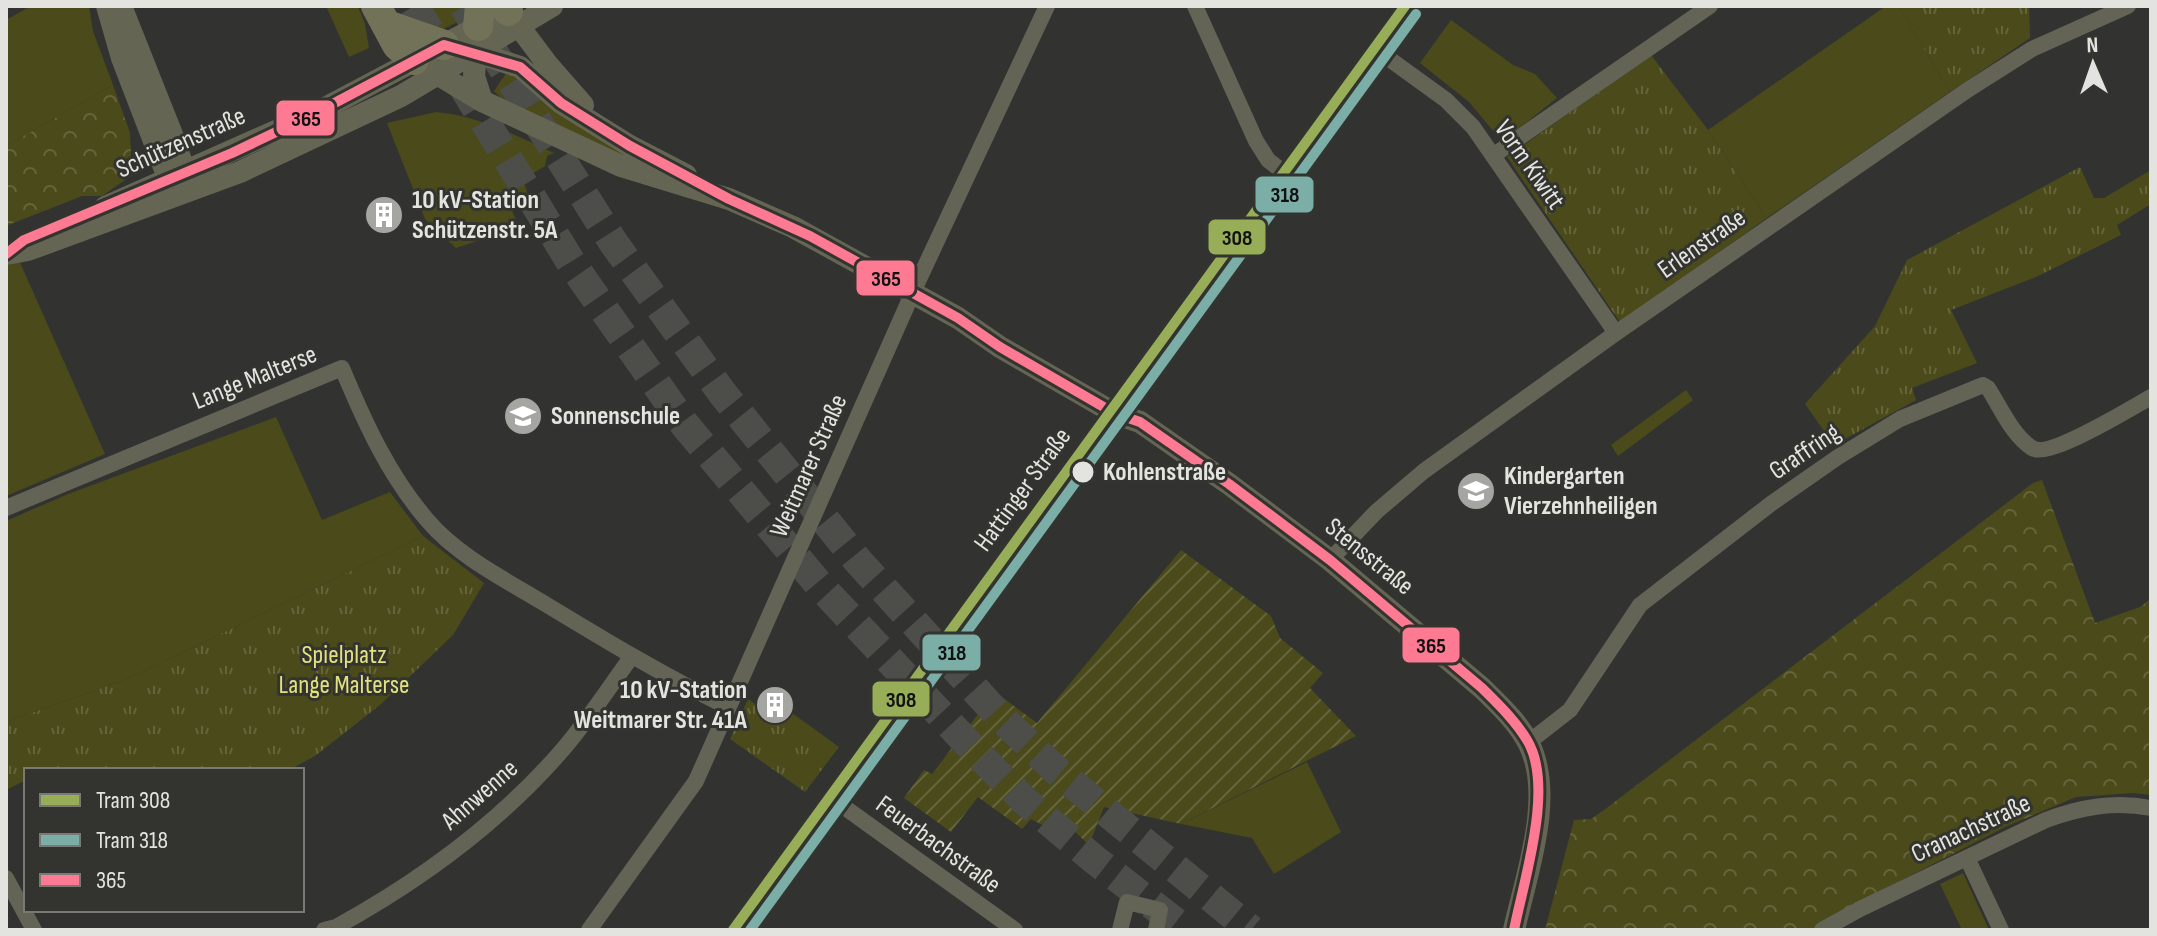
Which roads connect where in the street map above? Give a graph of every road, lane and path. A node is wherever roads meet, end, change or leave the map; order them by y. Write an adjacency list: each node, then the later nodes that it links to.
1 (107, 6): 18 (street)
2 (121, 6): 18 (street)
3 (552, 6): 10 (street)
4 (1047, 6): 21 (street, Weitmarer Straße)
5 (1195, 6): 17 (street)
6 (1410, 6): 12 (street, Hattinger Straße)
7 (1710, 6): 16 (street)
8 (2128, 6): 22 (street, Erlenstraße)
9 (381, 16): 11 (highway); 13 (highway)
10 (497, 19): 11 (street); 13 (street); 14 (street); 15 (street); 15 (street)
11 (444, 45): 13 (street)
12 (1377, 50): 16 (street, Vorm Kiwitt); 17 (street, Hattinger Straße)
13 (425, 68): 14 (street); 18 (street, Schützenstraße)
14 (482, 101): 19 (street)
15 (619, 138): 19 (street)
16 (1494, 155): 22 (street, Vorm Kiwitt)
17 (1287, 175): 24 (street, Hattinger Straße)
18 (180, 181): 20 (street, Schützenstraße)
19 (729, 199): 21 (street)
20 (9, 252)
21 (913, 292): 24 (street); 28 (street, Weitmarer Straße)
22 (1616, 333): 26 (street, Erlenstraße)
23 (2151, 397): 29 (street, Graffring)
24 (1114, 413): 26 (street, Stensstraße); 30 (street, Hattinger Straße)
25 (6, 508): 27 (street, Lange Malterse)
26 (1330, 560): 29 (street, Stensstraße)
27 (632, 656): 28 (street, Lange Malterse); 37 (street, Ahnwenne)
28 (728, 707): 38 (street, Weitmarer Straße)
29 (1529, 742): 43 (street, Stensstraße)
30 (833, 799): 39 (street, Hattinger Straße); 40 (street, Feuerbachstraße)
31 (2151, 808): 32 (street, Cranachstraße)
32 (1967, 858): 44 (street, Cranachstraße); 45 (street)
33 (6, 878): 34 (street)
34 (24, 911)
35 (24, 912): 36 (street)
36 (34, 930)
37 (324, 930)
38 (589, 930)
39 (738, 930)
40 (1015, 930)
41 (1120, 930): 42 (street)
42 (1156, 930)
43 (1514, 930)
44 (1822, 930)
45 (2001, 930)

